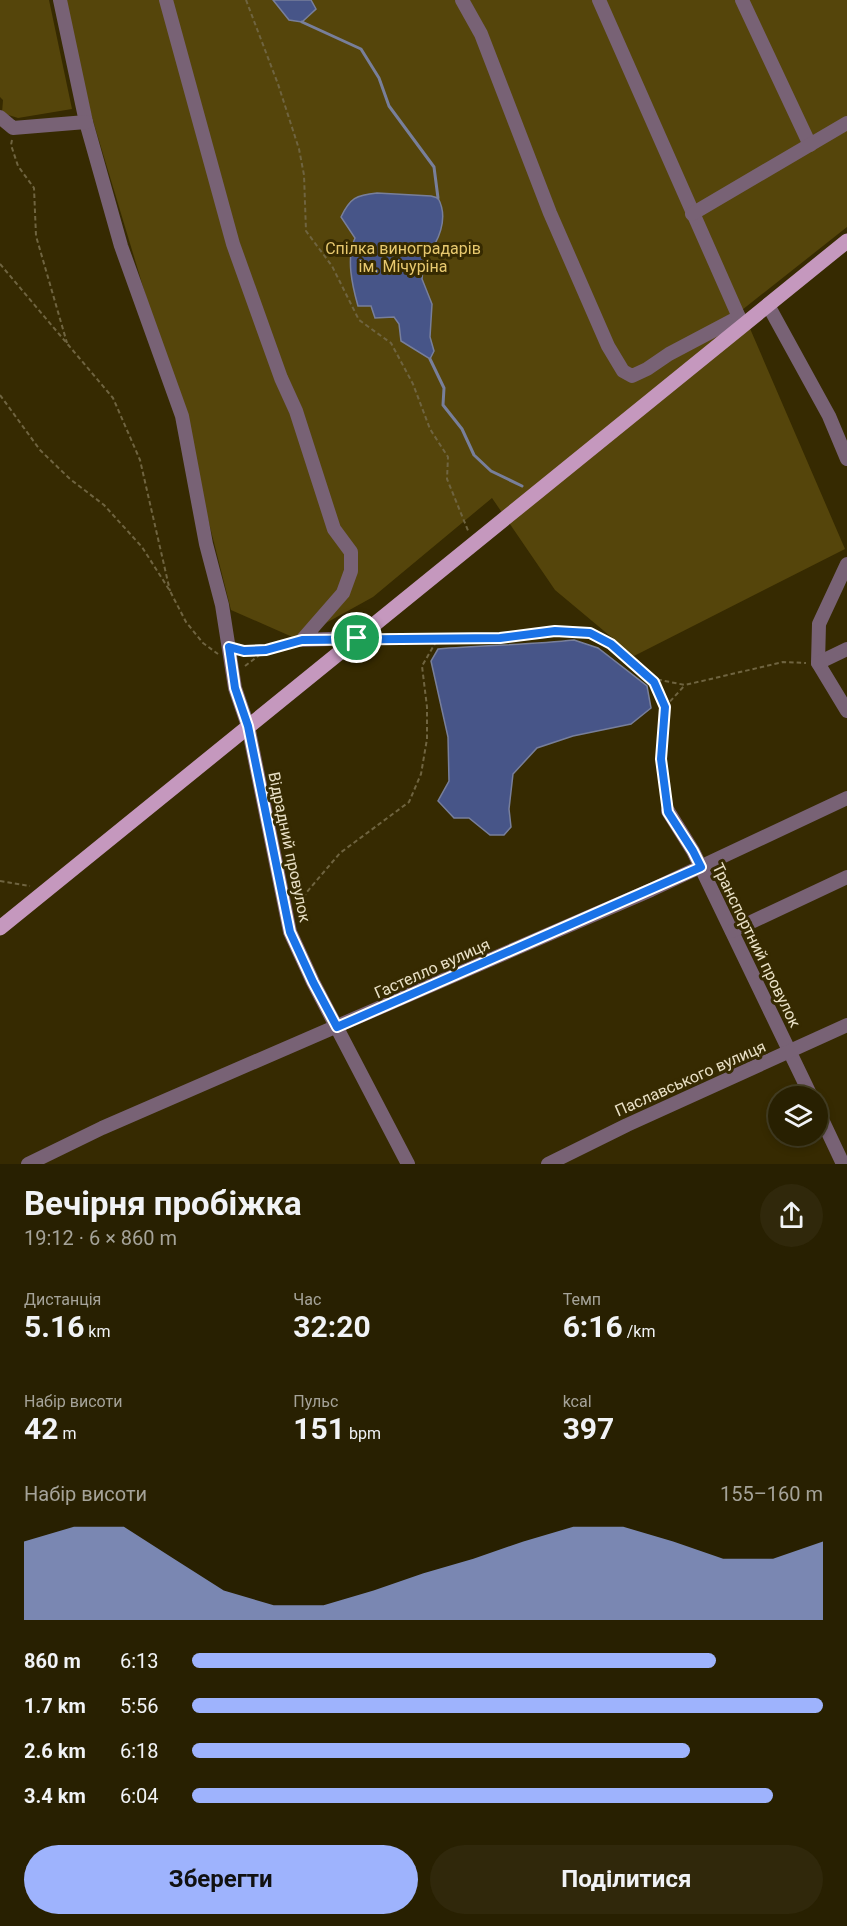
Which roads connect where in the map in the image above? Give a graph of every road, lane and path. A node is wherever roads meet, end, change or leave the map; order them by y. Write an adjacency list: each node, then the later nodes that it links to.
1 (60, 0): 8 (street, Відрадний провулок)
2 (166, 0): 24 (street)
3 (246, 0): 20 (path)
4 (462, 0): 16 (street)
5 (599, 0): 12 (street)
6 (742, 0): 11 (street)
7 (0, 117): 10 (street)
8 (86, 122): 10 (street); 26 (street, Відрадний провулок)
9 (847, 123): 11 (street)
10 (13, 128): 17 (path)
11 (810, 145): 12 (street)
12 (692, 214): 16 (street)
13 (847, 241): 15 (main road)
14 (0, 264): 17 (path)
15 (768, 305): 16 (main road); 19 (street)
16 (741, 321): 20 (main road)
17 (68, 346): 22 (path)
18 (0, 395): 22 (path)
19 (847, 459)
20 (474, 543): 23 (main road)
21 (847, 564): 29 (street)
22 (170, 591): 30 (path)
23 (357, 638): 24 (street); 25 (path); 35 (main road)
24 (302, 640): 28 (path)
25 (437, 640): 31 (path); 42 (path)
26 (229, 647): 28 (path); 30 (street, Відрадний провулок)
27 (847, 649): 29 (street)
28 (266, 650): 30 (path)
29 (818, 663): 32 (path); 34 (street)
30 (233, 670): 35 (street, Відрадний провулок)
31 (648, 678): 32 (path); 33 (path)
32 (685, 685): 33 (path)
33 (665, 707): 37 (path)
34 (847, 711)
35 (248, 726): 41 (main road); 46 (street, Відрадний провулок)
36 (847, 798): 38 (street, Гастелло вулиця)
37 (668, 812): 38 (street, Транспортний провулок)
38 (701, 867): 44 (street, Транспортний провулок); 46 (street, Гастелло вулиця)
39 (847, 877): 44 (street)
40 (0, 881): 41 (path)
41 (45, 891): 43 (main road)
42 (298, 912)
43 (0, 928)
44 (732, 931): 47 (street, Транспортний провулок)
45 (847, 1025): 47 (street, Паславського вулиця)
46 (337, 1027): 50 (street, Гастелло вулиця); 51 (street, Відрадний провулок)
47 (789, 1051): 48 (street, Транспортний провулок); 52 (street, Паславського вулиця)
48 (806, 1086)
49 (828, 1132): 53 (street)
50 (28, 1164)
51 (408, 1164)
52 (548, 1164)
53 (843, 1164)

